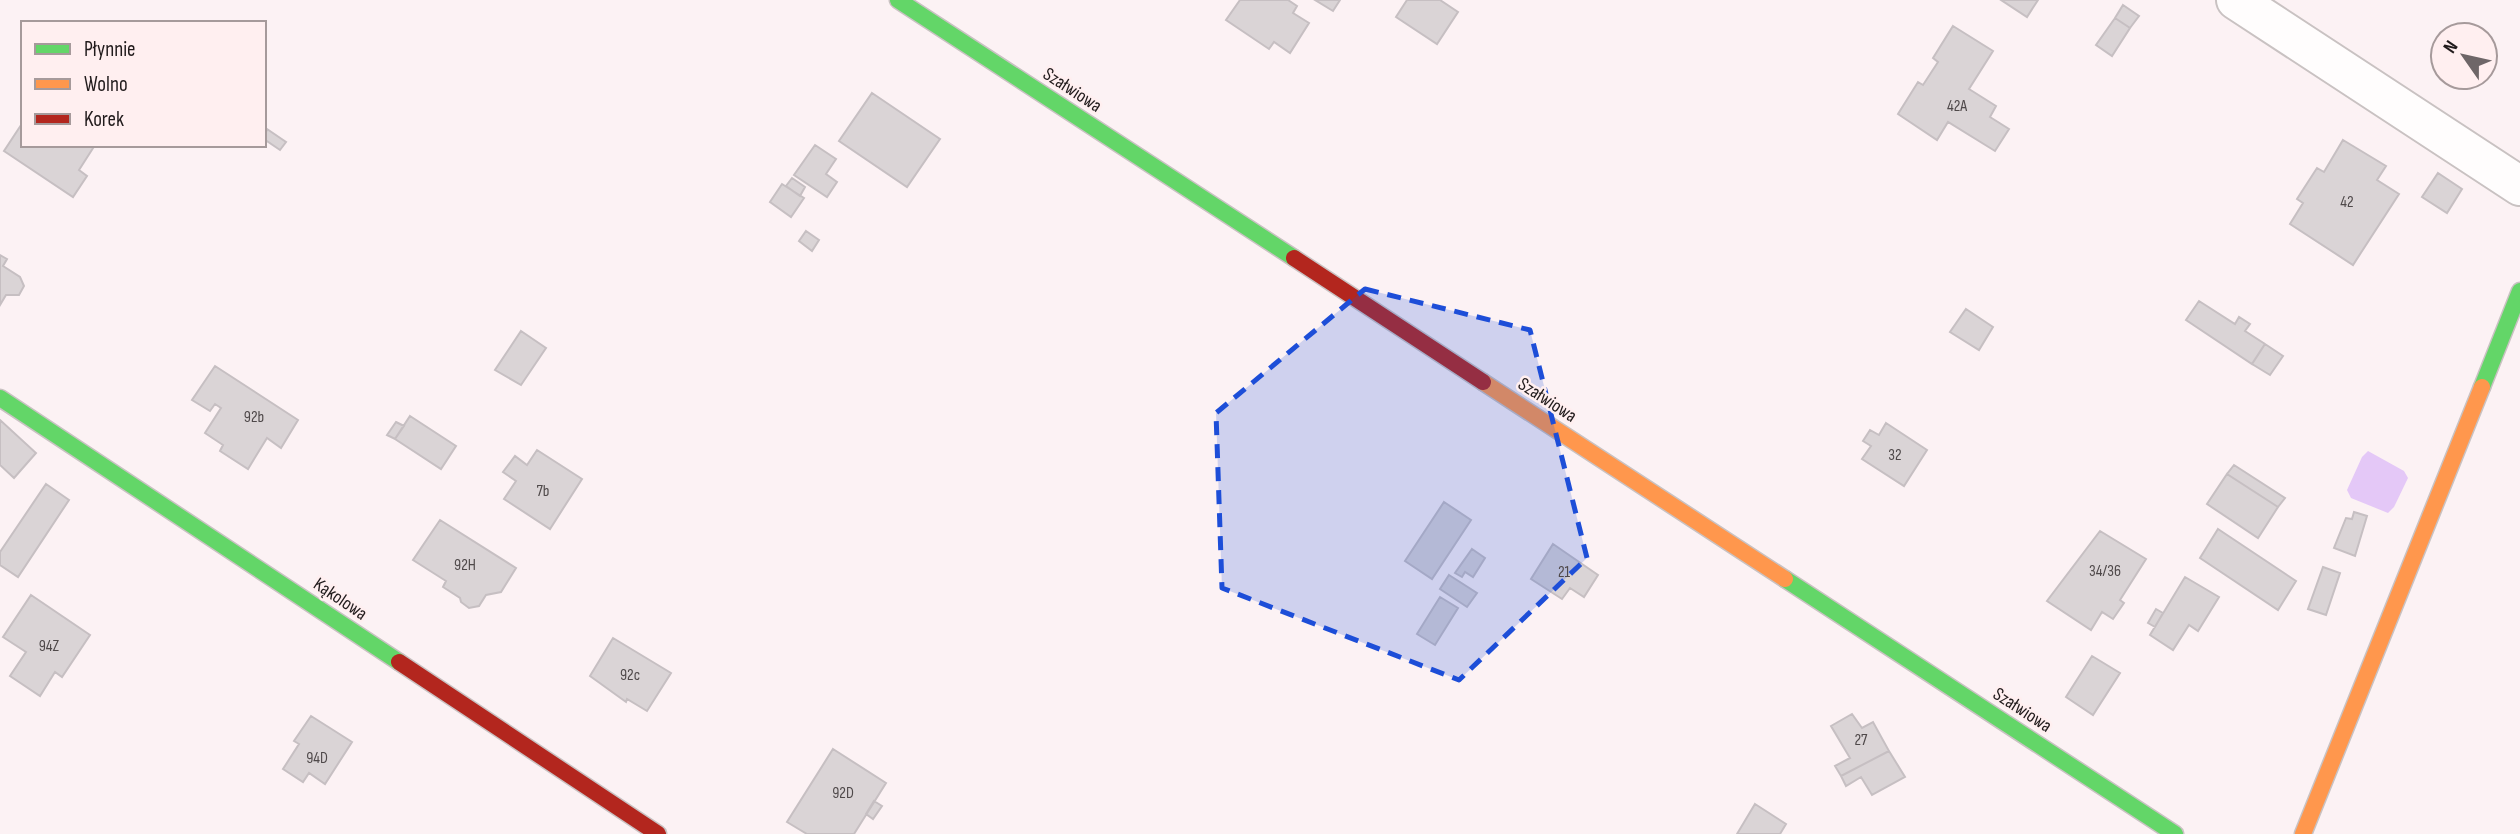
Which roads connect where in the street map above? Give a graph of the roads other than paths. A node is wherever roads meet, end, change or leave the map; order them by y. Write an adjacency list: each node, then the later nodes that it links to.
1 (898, 0): 7 (street, Szałwiowa)
2 (2236, 0): 3 (street)
3 (2520, 186)
4 (2520, 291): 8 (street)
5 (0, 398): 6 (street, Kąkolowa)
6 (658, 834)
7 (2175, 834)
8 (2303, 834)

